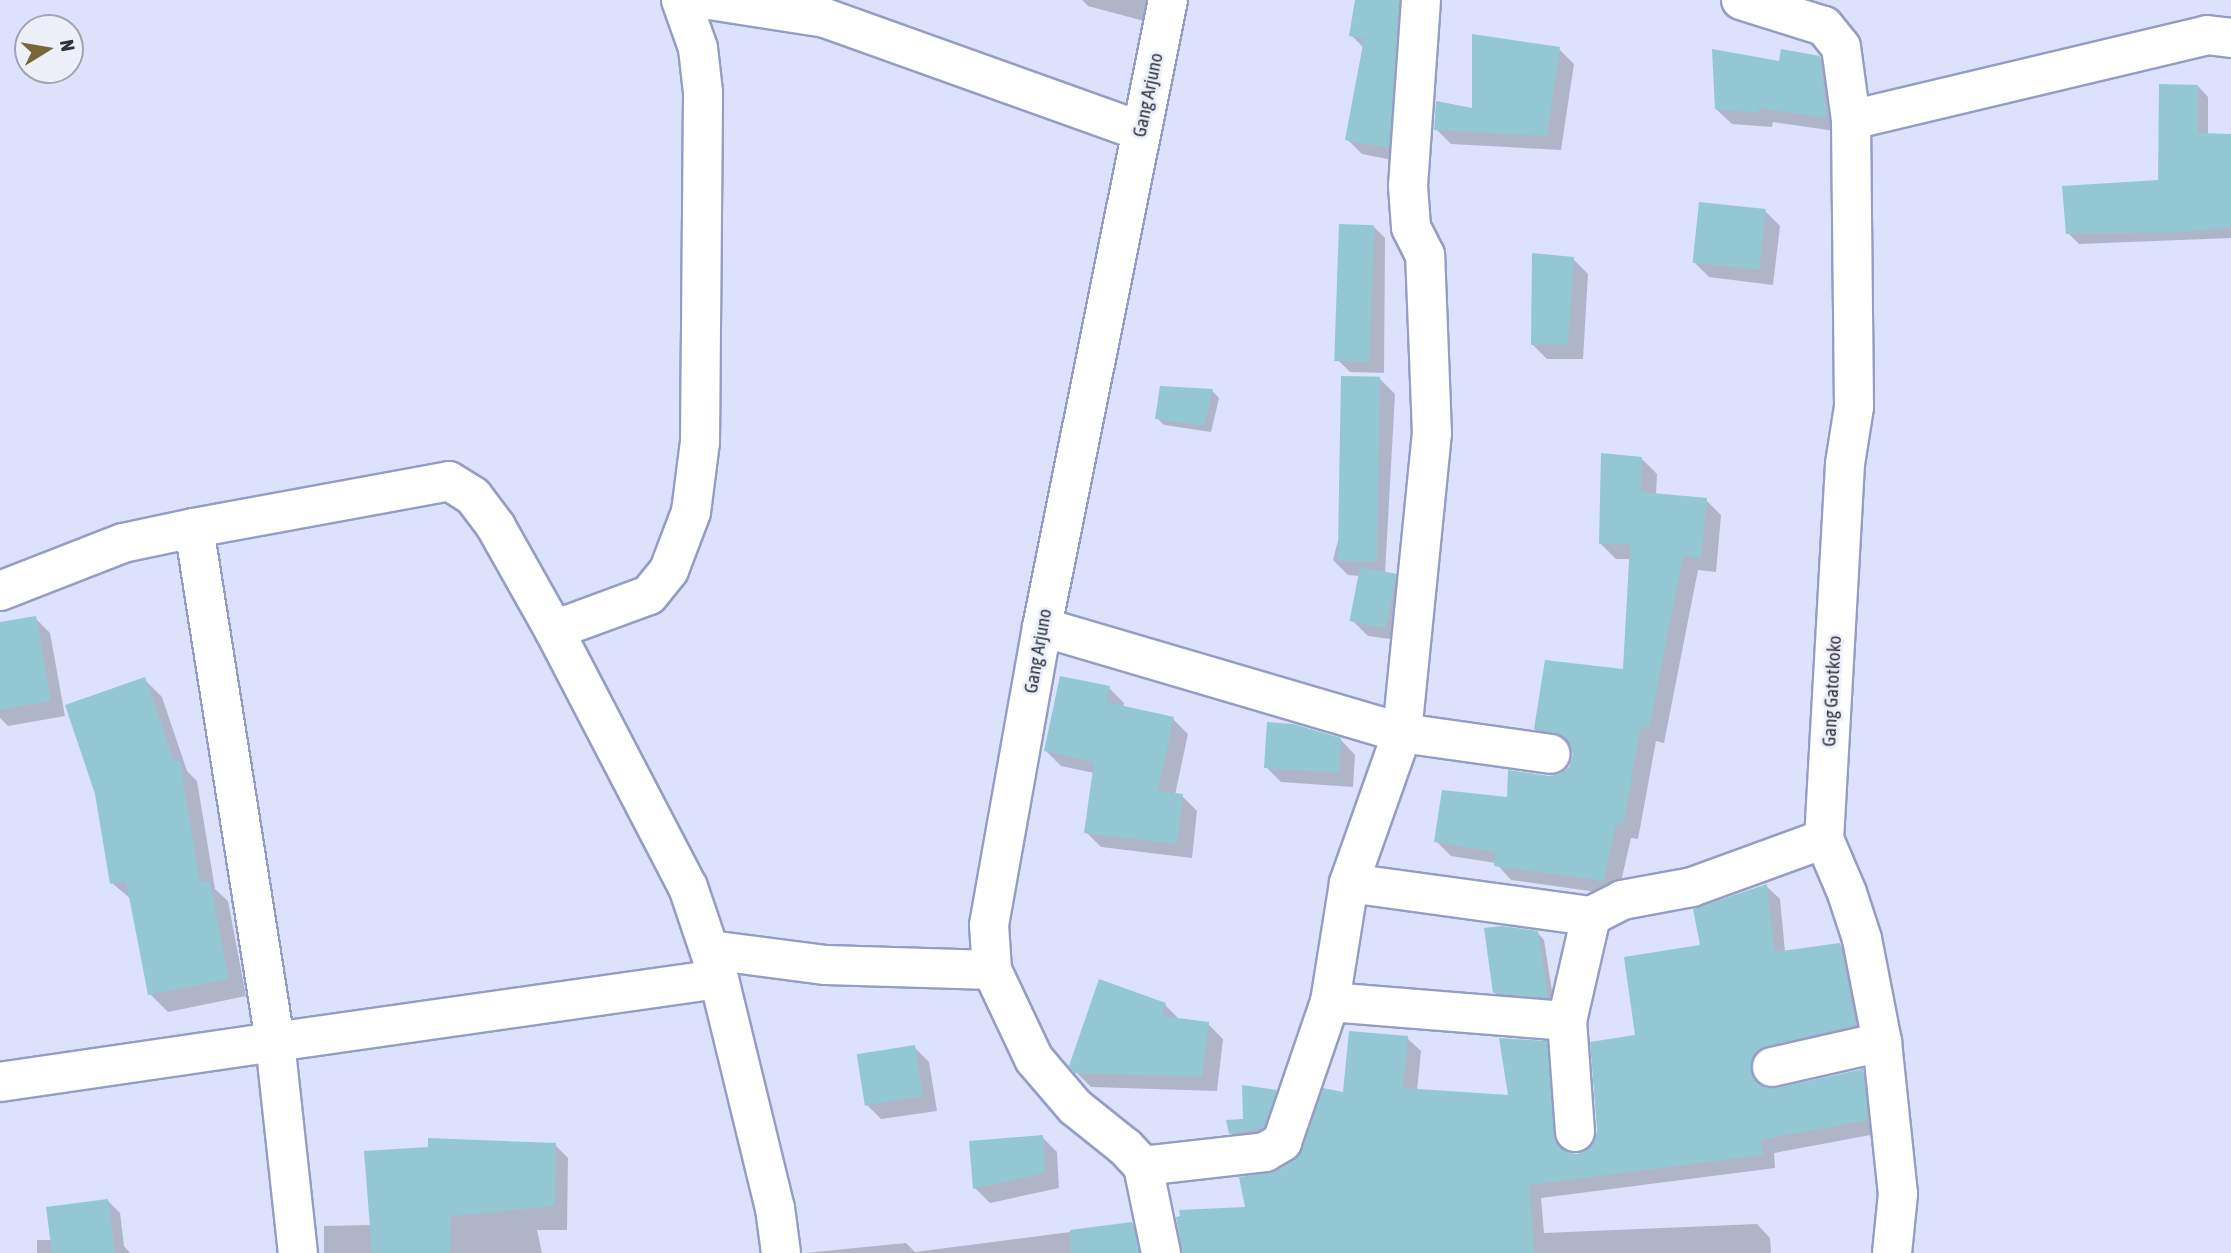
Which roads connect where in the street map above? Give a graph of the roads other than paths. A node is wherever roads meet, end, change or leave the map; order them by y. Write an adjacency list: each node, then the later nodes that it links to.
1 (681, 0): 12 (street)
2 (709, 0): 8 (street)
3 (1168, 0): 8 (street, Gang Arjuno)
4 (1421, 0): 13 (street)
5 (1741, 0): 7 (street, Gang Gatotkoko)
6 (2231, 38): 7 (street)
7 (1851, 120): 15 (street, Gang Gatotkoko)
8 (1140, 131): 11 (street, Gang Arjuno)
9 (194, 528): 10 (street); 12 (street); 22 (street)
10 (0, 592)
11 (1042, 627): 13 (street); 19 (street, Gang Arjuno)
12 (554, 630): 18 (street)
13 (1402, 733): 14 (street); 16 (street)
14 (1551, 754)
15 (1824, 839): 17 (street); 23 (street, Gang Gatotkoko)
16 (1349, 883): 17 (street); 20 (street)
17 (1591, 916): 21 (street)
18 (714, 964): 19 (street); 22 (street); 29 (street)
19 (992, 970): 27 (street, Gang Arjuno)
20 (1330, 1002): 21 (street); 27 (street)
21 (1567, 1021): 26 (street)
22 (275, 1042): 25 (street); 28 (street)
23 (1882, 1042): 24 (street); 31 (street, Gang Gatotkoko)
24 (1772, 1067)
25 (0, 1082)
26 (1575, 1132)
27 (1143, 1166): 30 (street)
28 (298, 1253)
29 (781, 1253)
30 (1161, 1253)
31 (1892, 1253)

